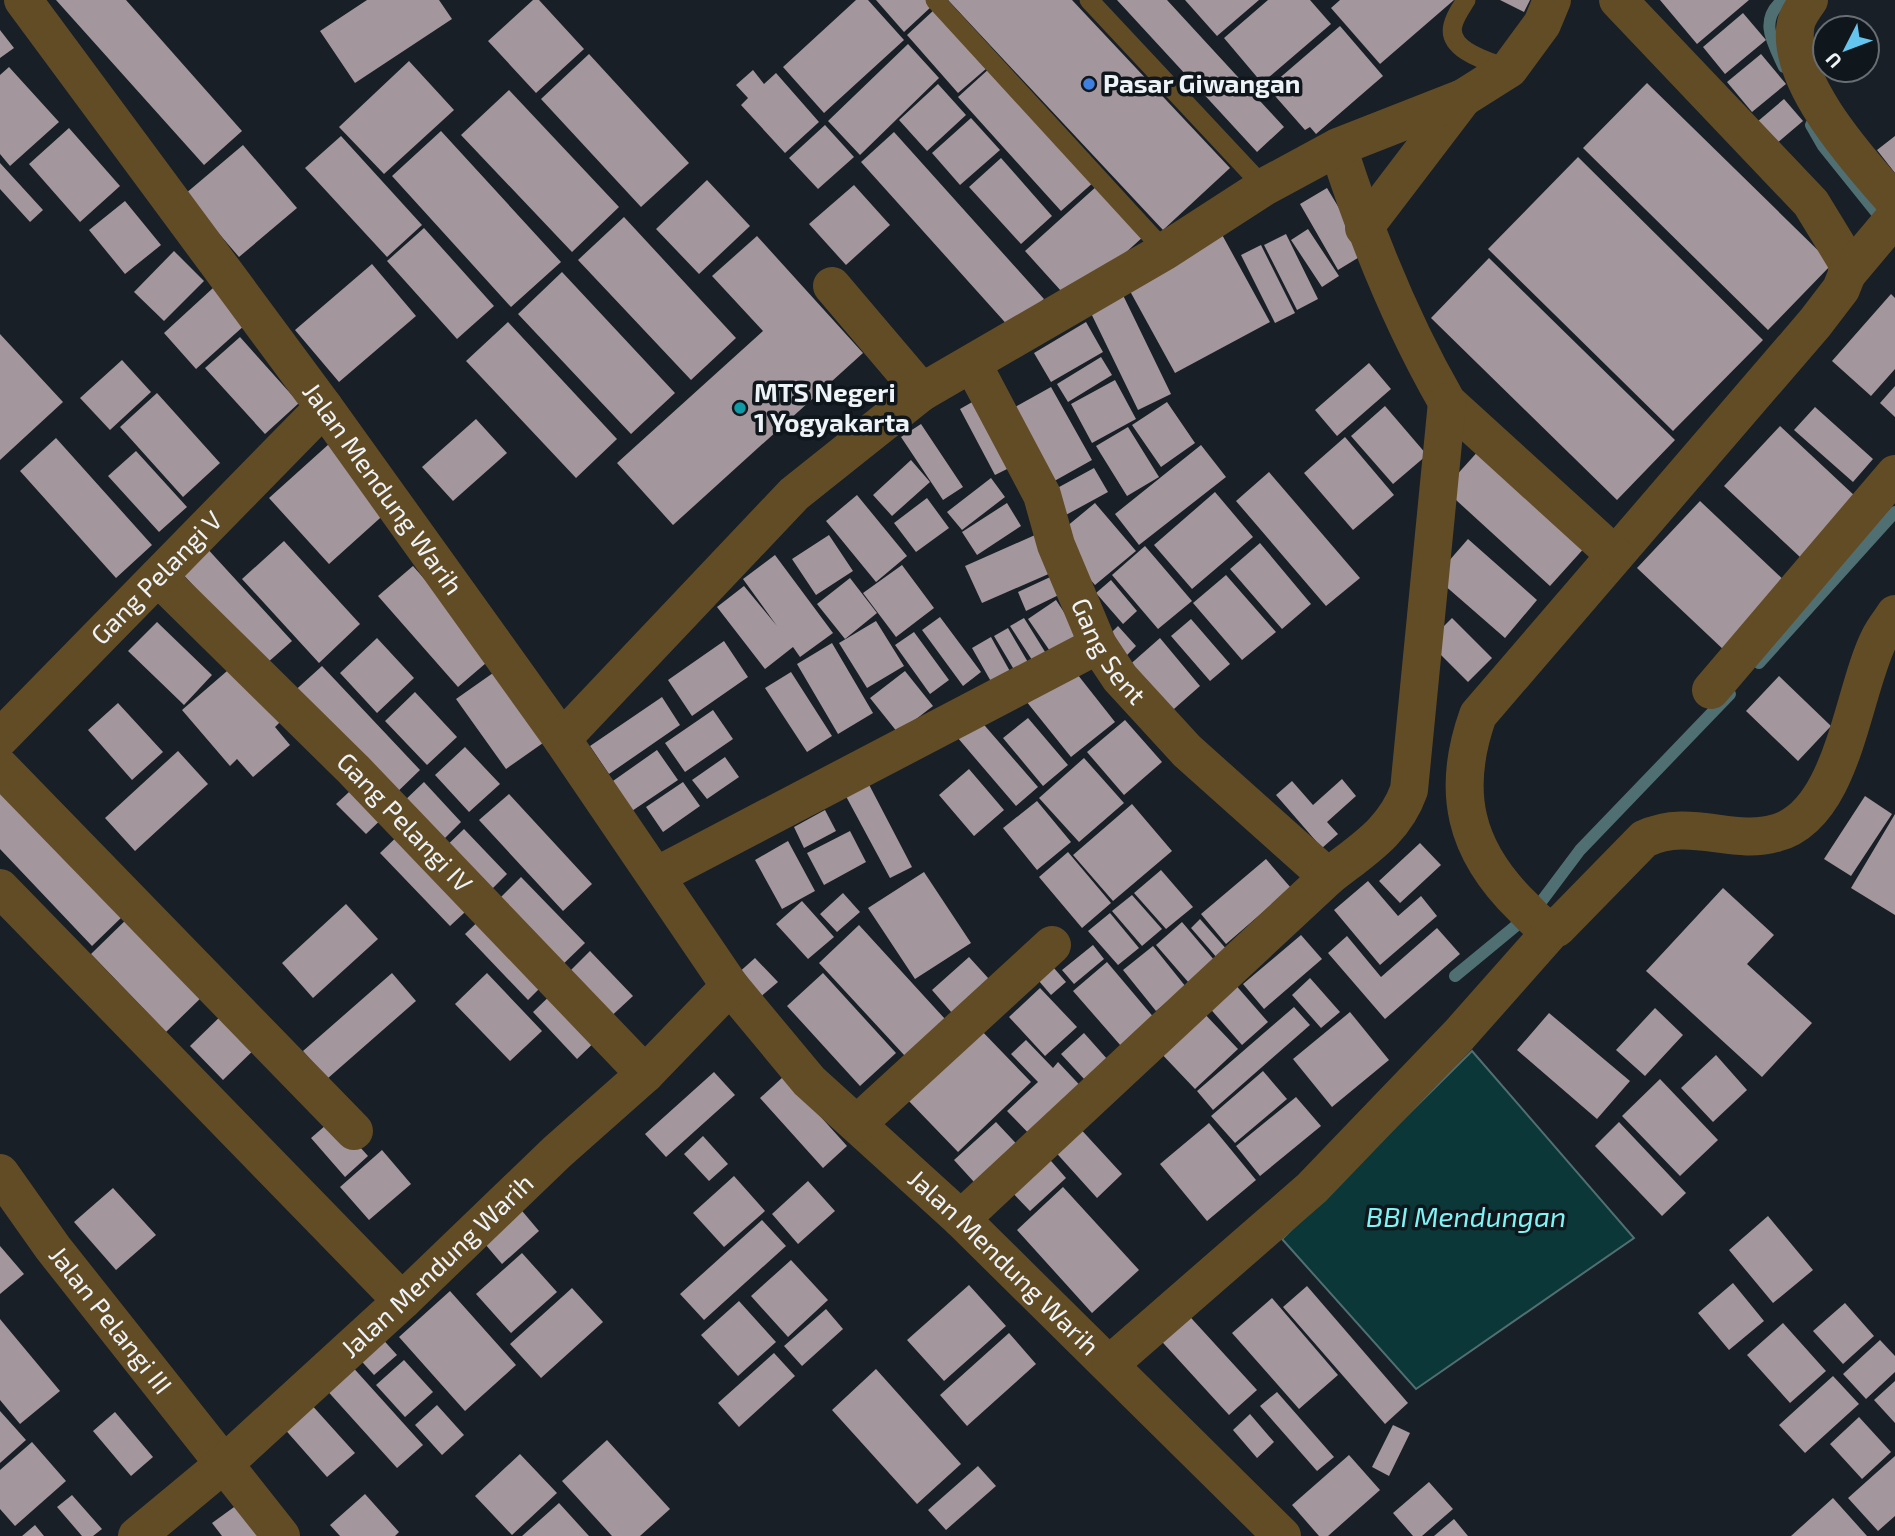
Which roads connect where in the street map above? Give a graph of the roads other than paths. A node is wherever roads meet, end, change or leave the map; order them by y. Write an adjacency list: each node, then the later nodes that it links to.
1 (23, 0): 20 (street, Jalan Mendung Warih)
2 (935, 0): 14 (lane)
3 (1089, 0): 11 (lane)
4 (1465, 0): 8 (lane)
5 (1552, 0): 8 (street)
6 (1618, 0): 15 (street)
7 (1809, 0): 12 (street)
8 (1509, 69): 9 (street)
9 (1463, 98): 10 (street); 13 (street)
10 (1338, 147): 11 (street); 13 (street)
11 (1264, 187): 14 (street)
12 (1889, 219): 15 (street)
13 (1364, 228): 19 (street)
14 (1164, 250): 17 (street)
15 (1847, 274): 22 (street)
16 (832, 286): 18 (street)
17 (973, 365): 18 (street); 25 (street, Gang Sent)
18 (922, 392): 28 (street)
19 (1447, 402): 22 (street); 31 (street)
20 (319, 412): 23 (street, Gang Pelangi V); 28 (street, Jalan Mendung Warih)
21 (1895, 474): 26 (street)
22 (1615, 555): 33 (street)
23 (158, 577): 27 (street, Gang Pelangi V); 36 (street, Gang Pelangi IV)
24 (1895, 614): 33 (street)
25 (1098, 645): 30 (street); 31 (street, Gang Sent)
26 (1711, 690)
27 (0, 738)
28 (562, 739): 30 (street, Jalan Mendung Warih)
29 (0, 767): 38 (street)
30 (656, 876): 35 (street, Jalan Mendung Warih)
31 (1328, 877): 40 (street)
32 (0, 888): 41 (street)
33 (1535, 916): 42 (street)
34 (1052, 945): 37 (street)
35 (730, 986): 36 (street, Jalan Mendung Warih); 37 (street, Jalan Mendung Warih)
36 (645, 1074): 41 (street, Jalan Mendung Warih)
37 (859, 1123): 40 (street, Jalan Mendung Warih)
38 (354, 1131)
39 (0, 1173): 43 (street, Jalan Pelangi III)
40 (961, 1219): 42 (street, Jalan Mendung Warih)
41 (402, 1301): 43 (street, Jalan Mendung Warih)
42 (1110, 1364): 46 (street, Jalan Mendung Warih)
43 (225, 1463): 44 (street, Jalan Mendung Warih); 45 (street, Jalan Pelangi III)
44 (137, 1536)
45 (281, 1536)
46 (1282, 1536)

